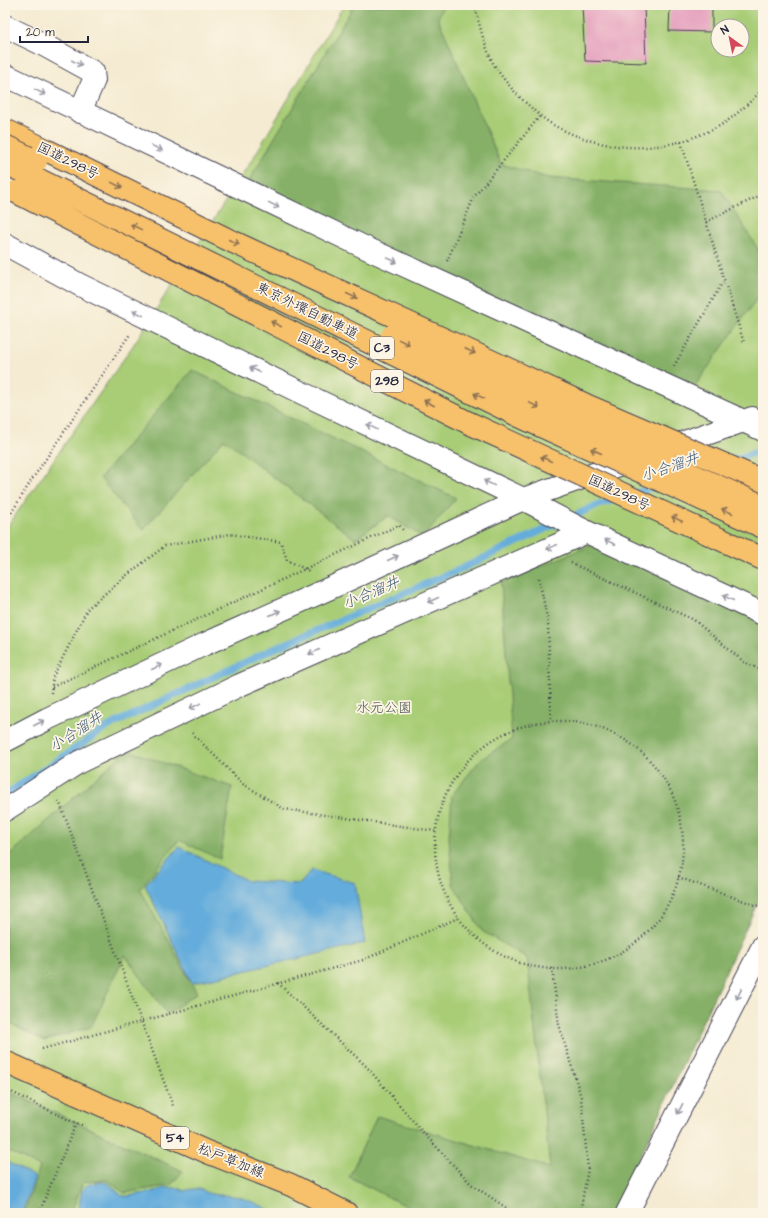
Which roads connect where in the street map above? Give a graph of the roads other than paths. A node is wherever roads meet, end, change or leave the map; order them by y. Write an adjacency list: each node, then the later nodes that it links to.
1 (5, 26): 3 (street, one-way to 3)
2 (5, 74): 3 (street, one-way to 3)
3 (80, 112): 9 (street, one-way to 9)
4 (5, 130): 10 (main road, 国道298号, one-way to 10, bridge)
5 (5, 146): 12 (main road, 東京外環自動車道 / C3, one-way to 12, bridge)
6 (5, 163): 13 (main road, 東京外環自動車道 / C3, one-way to 6, bridge)
7 (10, 189): 15 (main road, 国道298号 / 298, one-way to 7, bridge)
8 (5, 244): 11 (street, one-way to 8)
9 (757, 422): 11 (street)
10 (763, 481)
11 (523, 499): 14 (street); 17 (street, one-way to 11)
12 (763, 506)
13 (763, 527)
14 (584, 530): 16 (street, one-way to 14); 18 (street, one-way to 18)
15 (763, 559)
16 (763, 614)
17 (5, 741)
18 (5, 810)
19 (763, 946): 20 (street)
20 (758, 970): 23 (street, one-way to 23)
21 (5, 1062): 22 (main road, 松戸草加線 / 54)
22 (346, 1213)
23 (627, 1213)

